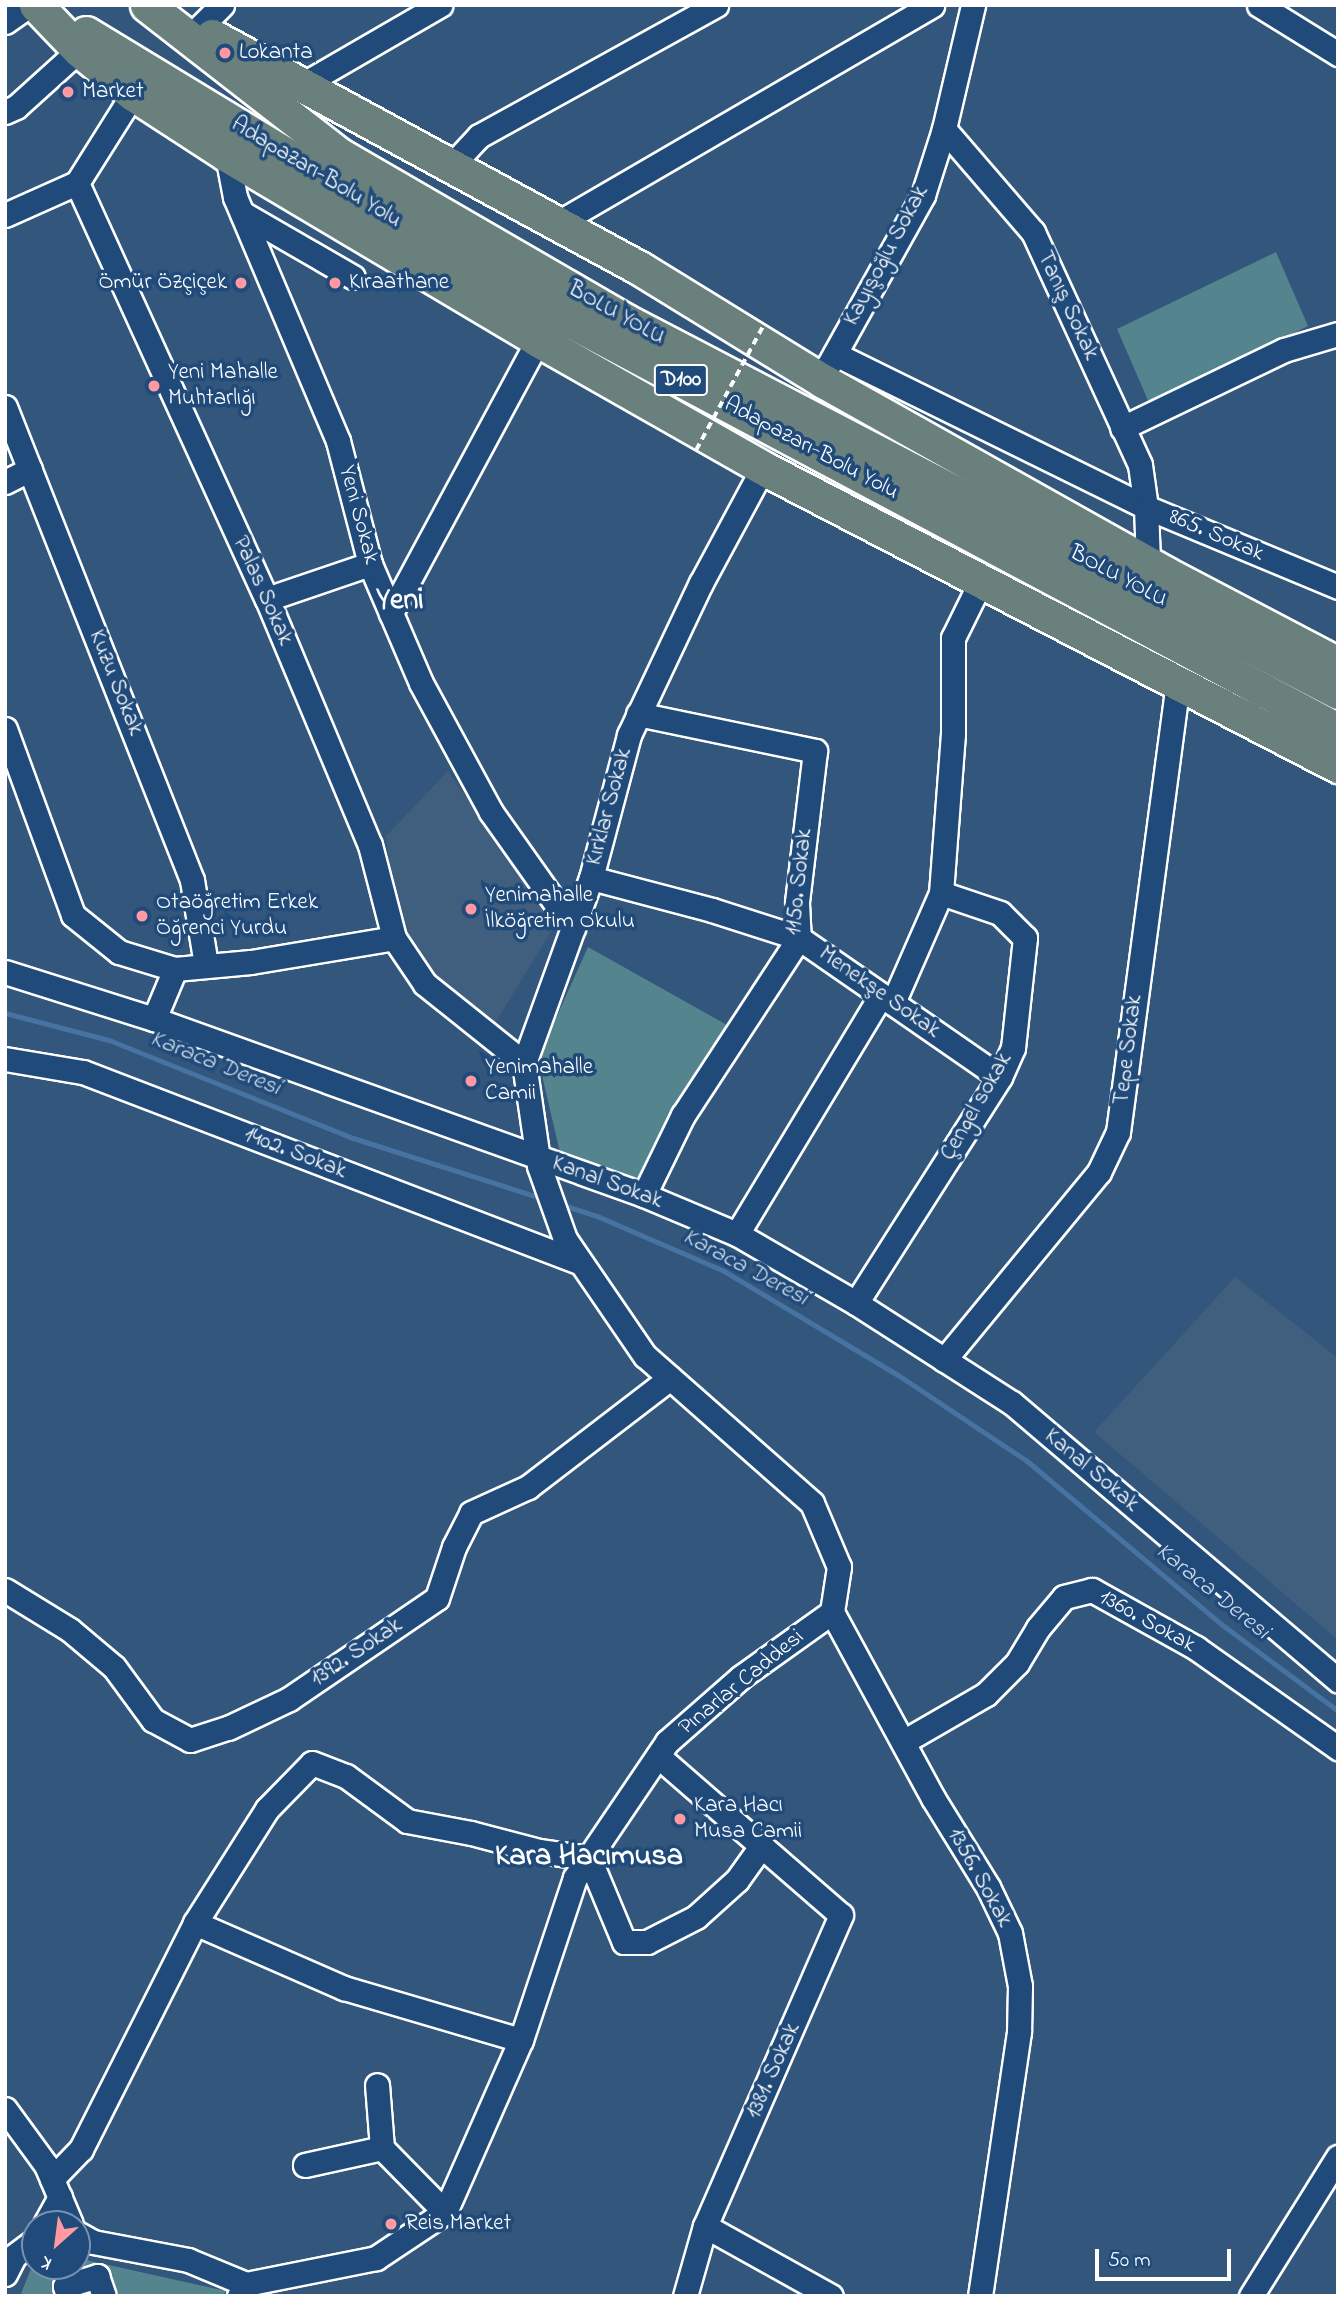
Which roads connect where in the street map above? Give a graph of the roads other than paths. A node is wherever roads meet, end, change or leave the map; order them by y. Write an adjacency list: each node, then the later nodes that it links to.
1 (29, 5): 11 (street)
2 (37, 5): 12 (highway); 45 (highway, Adapazarı-Bolu Yolu / D100)
3 (147, 5): 42 (highway, BOLU YOLU / D100)
4 (155, 5): 10 (highway)
5 (440, 5): 14 (street)
6 (716, 5): 19 (street)
7 (932, 5): 23 (street)
8 (973, 5): 17 (street, Kayışoğlu Sokak)
9 (1259, 5): 13 (street)
10 (213, 12): 14 (highway)
11 (5, 22)
12 (79, 50): 15 (highway); 16 (street)
13 (1338, 54)
14 (302, 85): 19 (highway)
15 (133, 94): 18 (highway); 20 (street)
16 (5, 112)
17 (944, 129): 27 (street, Kayışoğlu Sokak); 29 (street, Tanış Sokak)
18 (227, 155): 21 (street, Yeni Sokak); 26 (highway)
19 (451, 166): 23 (highway)
20 (77, 183): 22 (street); 38 (street, Palas Sokak)
21 (242, 212): 24 (street); 35 (street, Yeni Sokak)
22 (5, 215)
23 (558, 223): 27 (highway)
24 (353, 277)
25 (1338, 334): 29 (street)
26 (538, 340): 30 (highway); 39 (street)
27 (829, 368): 33 (street); 34 (highway)
28 (5, 407): 31 (street, Kuzu Sokak)
29 (1122, 428): 33 (street, Tanış Sokak)
30 (763, 468): 36 (highway); 43 (street, Kırklar Sokak)
31 (30, 469): 32 (street); 54 (street, Kuzu Sokak)
32 (5, 482)
33 (1146, 507): 34 (street, 865. Sokak); 37 (street, 865. Sokak)
34 (1148, 563): 40 (highway)
35 (370, 564): 38 (street); 39 (street, Yeni Sokak)
36 (981, 581): 41 (highway); 50 (street)
37 (1338, 587)
38 (267, 600): 52 (street, Palas Sokak)
39 (391, 613): 51 (street, Yeni Sokak)
40 (1338, 664)
41 (1178, 683): 46 (highway); 67 (street, Tepe Sokak)
42 (1338, 692)
43 (638, 714): 49 (street, Kırklar Sokak); 53 (street, 1150. Sokak)
44 (5, 729): 55 (street)
45 (1338, 730)
46 (1295, 743): 47 (highway); 48 (highway)
47 (1338, 759)
48 (1338, 766)
49 (591, 878): 51 (street, Kırklar Sokak); 53 (street, Menekşe Sokak)
50 (941, 893): 57 (street); 61 (street, Çengel sokak)
51 (573, 929): 60 (street, Kırklar Sokak)
52 (394, 938): 54 (street); 60 (street, Palas Sokak)
53 (799, 938): 57 (street, Menekşe Sokak); 63 (street, 1150. Sokak)
54 (206, 965): 55 (street)
55 (175, 969): 58 (street)
56 (5, 972): 58 (street, Kanal Sokak)
57 (887, 999): 61 (street, Menekşe Sokak); 64 (street)
58 (155, 1020): 62 (street, Kanal Sokak)
59 (5, 1059): 65 (street, 1402. Sokak)
60 (524, 1063): 62 (street, Kırklar Sokak)
61 (1000, 1077): 66 (street, Çengel sokak)
62 (539, 1161): 63 (street, Kanal Sokak); 65 (street, Kırklar Sokak)
63 (644, 1195): 64 (street, Kanal Sokak)
64 (737, 1234): 66 (street, Kanal Sokak)
65 (581, 1263): 68 (street)
66 (856, 1303): 67 (street, Kanal Sokak)
67 (944, 1360): 71 (street, Kanal Sokak)
68 (670, 1378): 69 (street, 1392. Sokak); 70 (street)
69 (5, 1590)
70 (832, 1612): 72 (street, 1356. Sokak); 74 (street, Pınarlar Caddesi)
71 (1338, 1680)
72 (903, 1742): 73 (street, 1360. Sokak); 98 (street, 1356. Sokak)
73 (1338, 1748)
74 (658, 1756): 75 (street); 76 (street, Pınarlar Caddesi)
75 (762, 1845): 76 (street); 88 (street, 1381. Sokak)
76 (589, 1858): 77 (street); 78 (street, Pınarlar Caddesi)
77 (195, 1923): 78 (street); 84 (street)
78 (521, 2040): 87 (street, Pınarlar Caddesi)
79 (377, 2085): 81 (street)
80 (5, 2109): 84 (street)
81 (382, 2148): 83 (street); 87 (street)
82 (1338, 2157): 99 (street)
83 (305, 2165)
84 (56, 2188): 85 (street); 86 (street)
85 (49, 2210)
86 (65, 2210)
87 (445, 2212): 94 (street)
88 (705, 2226): 96 (street, 1381. Sokak); 97 (street)
89 (91, 2238): 90 (street)
90 (105, 2244): 93 (street); 94 (street)
91 (21, 2251): 92 (street)
92 (5, 2274)
93 (101, 2286): 95 (street)
94 (243, 2290)
95 (68, 2296)
96 (685, 2296)
97 (831, 2296)
98 (980, 2296)
99 (1251, 2296)

